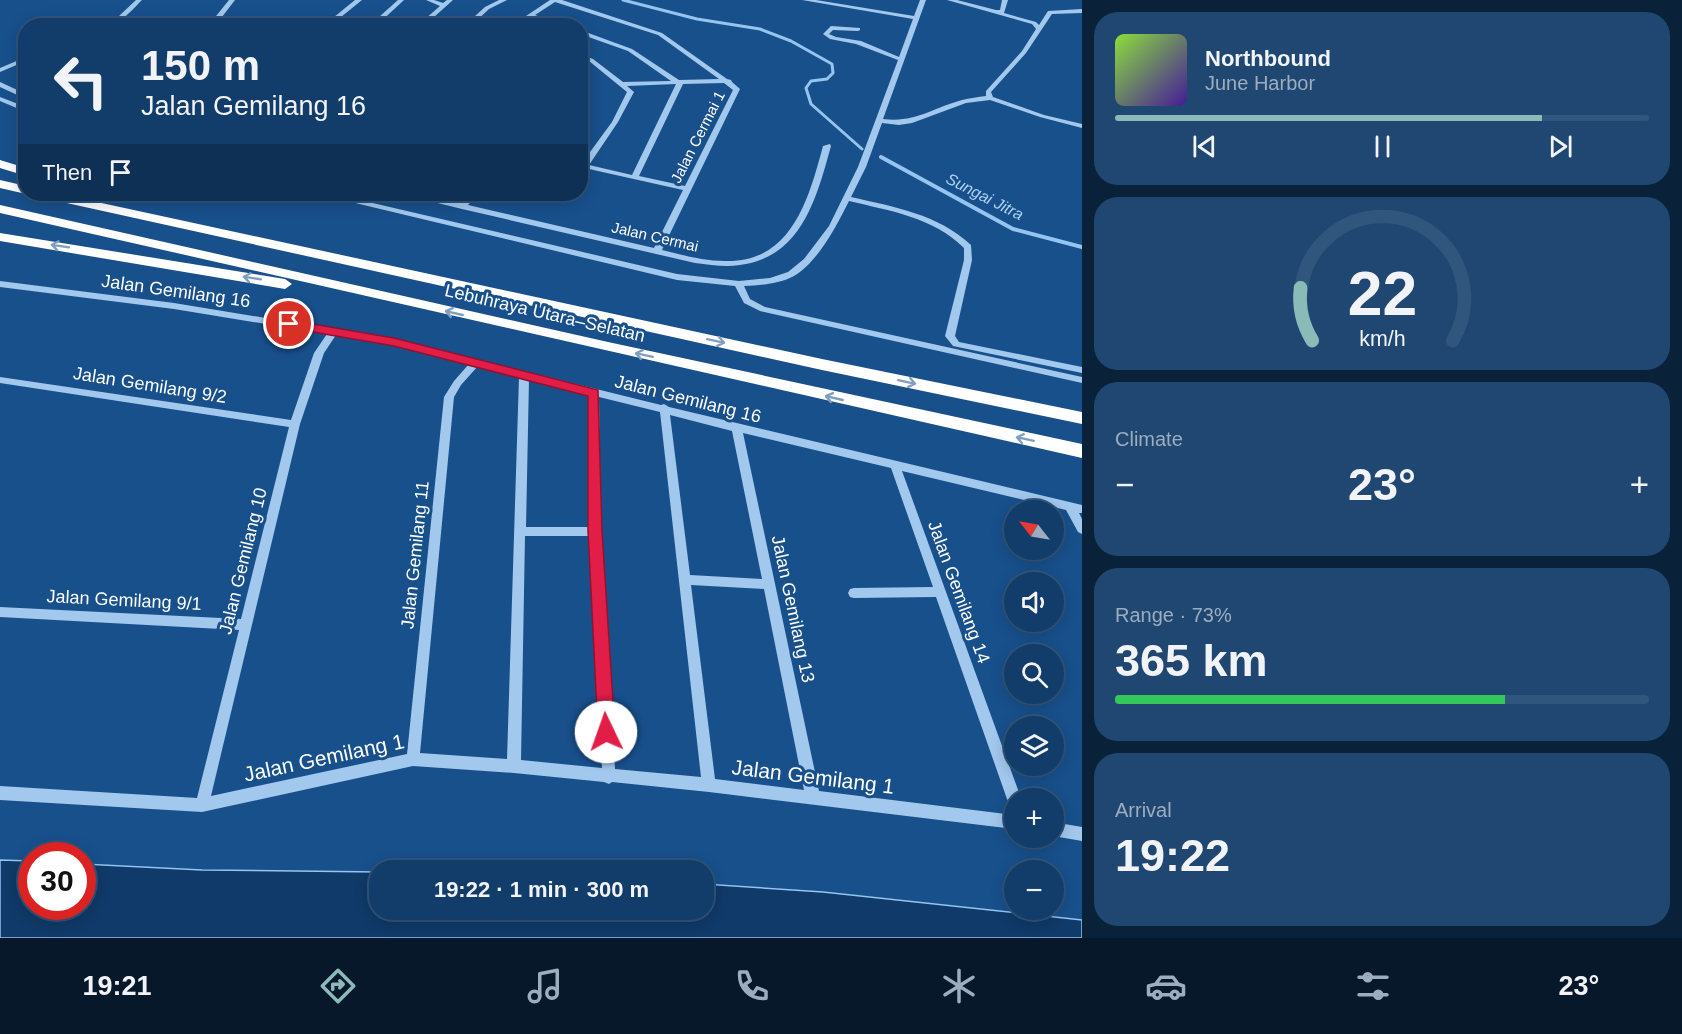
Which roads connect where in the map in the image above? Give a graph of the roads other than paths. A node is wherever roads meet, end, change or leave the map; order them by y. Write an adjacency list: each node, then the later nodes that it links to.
1 (125, 0): 2 (street)
2 (139, 0): 18 (street)
3 (231, 0): 19 (street)
4 (359, 0): 20 (street)
5 (401, 0): 21 (street)
6 (429, 0): 14 (street)
7 (450, 0): 14 (street)
8 (504, 0): 23 (street)
9 (555, 0): 17 (street); 34 (street, Jalan Cermai 1)
10 (805, 0): 26 (street)
11 (923, 0): 26 (street)
12 (950, 0): 16 (street)
13 (1005, 0): 16 (street)
14 (443, 5): 22 (street)
15 (1082, 11): 28 (street)
16 (996, 12): 28 (street)
17 (529, 15): 24 (street); 25 (street)
18 (119, 18)
19 (217, 18)
20 (336, 18)
21 (381, 18)
22 (429, 18)
23 (476, 18)
24 (525, 18)
25 (538, 18)
26 (916, 18): 30 (street)
27 (858, 29): 30 (street)
28 (1039, 29): 39 (street)
29 (588, 35): 37 (street)
30 (901, 59): 42 (street)
31 (588, 61): 36 (street)
32 (18, 62): 33 (street)
33 (0, 70)
34 (729, 81): 37 (street); 52 (street, Jalan Cermai 1)
35 (0, 84): 38 (street)
36 (623, 84): 37 (street); 45 (street)
37 (680, 84): 49 (street)
38 (18, 93)
39 (990, 98): 42 (street); 43 (street)
40 (0, 99): 41 (street)
41 (18, 107)
42 (878, 120): 53 (street)
43 (1082, 126)
44 (827, 146): 62 (street, Jalan Cermai)
45 (588, 157)
46 (0, 164): 48 (highway)
47 (588, 167): 49 (street)
48 (18, 170)
49 (635, 177): 52 (street)
50 (0, 184): 51 (highway)
51 (18, 188)
52 (687, 189): 62 (street, Jalan Cermai 1)
53 (846, 198): 65 (street); 69 (street)
54 (76, 201): 63 (highway, Lebuhraya Utara–Selatan)
55 (128, 201): 63 (highway)
56 (369, 201): 65 (street)
57 (439, 201): 59 (street, Jalan Cermai)
58 (468, 201): 59 (street)
59 (462, 207): 62 (street, Jalan Cermai)
60 (0, 209): 66 (highway, Lebuhraya Utara–Selatan)
61 (0, 237): 66 (highway, one-way to 61)
62 (657, 251)
63 (421, 274): 75 (highway, Lebuhraya Utara–Selatan, one-way to 75)
64 (0, 284): 67 (street, Jalan Gemilang 16)
65 (739, 284): 72 (street)
66 (393, 299): 78 (highway, Lebuhraya Utara–Selatan, one-way to 66)
67 (334, 331): 68 (street, Jalan Gemilang 16); 76 (street, Jalan Gemilang 10)
68 (475, 364): 70 (street, Jalan Gemilang 16); 90 (street, Jalan Gemilang 11)
69 (1082, 370)
70 (524, 376): 73 (street, Jalan Gemilang 16); 83 (street)
71 (0, 380): 76 (street, Jalan Gemilang 9/2)
72 (1082, 380)
73 (594, 393): 74 (street, Jalan Gemilang 16); 82 (street)
74 (664, 408): 77 (street, Jalan Gemilang 16); 84 (street)
75 (1082, 418)
76 (296, 424): 89 (street, Jalan Gemilang 10)
77 (737, 428): 79 (street, Jalan Gemilang 16); 85 (street, Jalan Gemilang 13)
78 (1082, 451)
79 (894, 465): 80 (street, Jalan Gemilang 16); 86 (street, Jalan Gemilang 14)
80 (1076, 508): 81 (street)
81 (1082, 529)
82 (595, 531): 83 (street); 92 (street)
83 (519, 532): 91 (street)
84 (686, 580): 85 (street); 93 (street)
85 (770, 584): 96 (street, Jalan Gemilang 13)
86 (940, 592): 87 (street); 94 (street, Jalan Gemilang 14)
87 (854, 594)
88 (0, 612): 89 (street, Jalan Gemilang 9/1)
89 (246, 625): 97 (street, Jalan Gemilang 10)
90 (412, 759): 91 (street, Jalan Gemilang 1); 97 (street, Jalan Gemilang 1)
91 (514, 766): 92 (street, Jalan Gemilang 1)
92 (609, 777): 93 (street, Jalan Gemilang 1)
93 (709, 785): 96 (street, Jalan Gemilang 1)
94 (1010, 788)
95 (0, 793): 97 (street, Jalan Gemilang 1)
96 (813, 798): 98 (street, Jalan Gemilang 1)
97 (202, 805)
98 (1004, 821)
99 (1064, 831): 100 (street)
100 (1082, 834)

